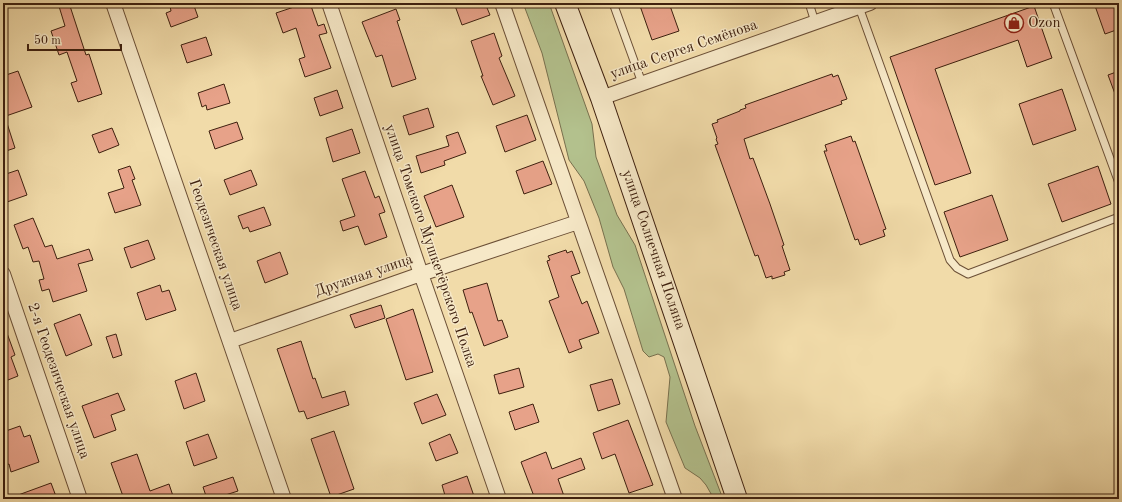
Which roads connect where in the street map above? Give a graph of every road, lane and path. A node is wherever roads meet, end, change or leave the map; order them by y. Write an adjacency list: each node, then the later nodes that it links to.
1 (113, 3): 17 (street, Геодезическая улица)
2 (329, 3): 16 (street, улица Томского Мушкетёрского Полка)
3 (502, 3): 14 (street)
4 (566, 3): 11 (street, улица Солнечная Поляна)
5 (612, 3): 10 (lane)
6 (809, 3): 9 (lane)
7 (1054, 3): 12 (lane)
8 (864, 5): 9 (street, улица Сергея Семёнова); 13 (lane)
9 (815, 22): 10 (street, улица Сергея Семёнова)
10 (642, 83): 11 (street, улица Сергея Семёнова)
11 (601, 98): 22 (street, улица Солнечная Поляна)
12 (1119, 183)
13 (1119, 217)
14 (578, 222): 16 (street, Дружная улица); 21 (street)
15 (3, 274): 18 (street, 2-я Геодезическая улица)
16 (421, 274): 17 (street, Дружная улица); 20 (street, улица Томского Мушкетёрского Полка)
17 (230, 341): 19 (street, Геодезическая улица)
18 (80, 499)
19 (284, 499)
20 (499, 499)
21 (675, 499)
22 (737, 499)

